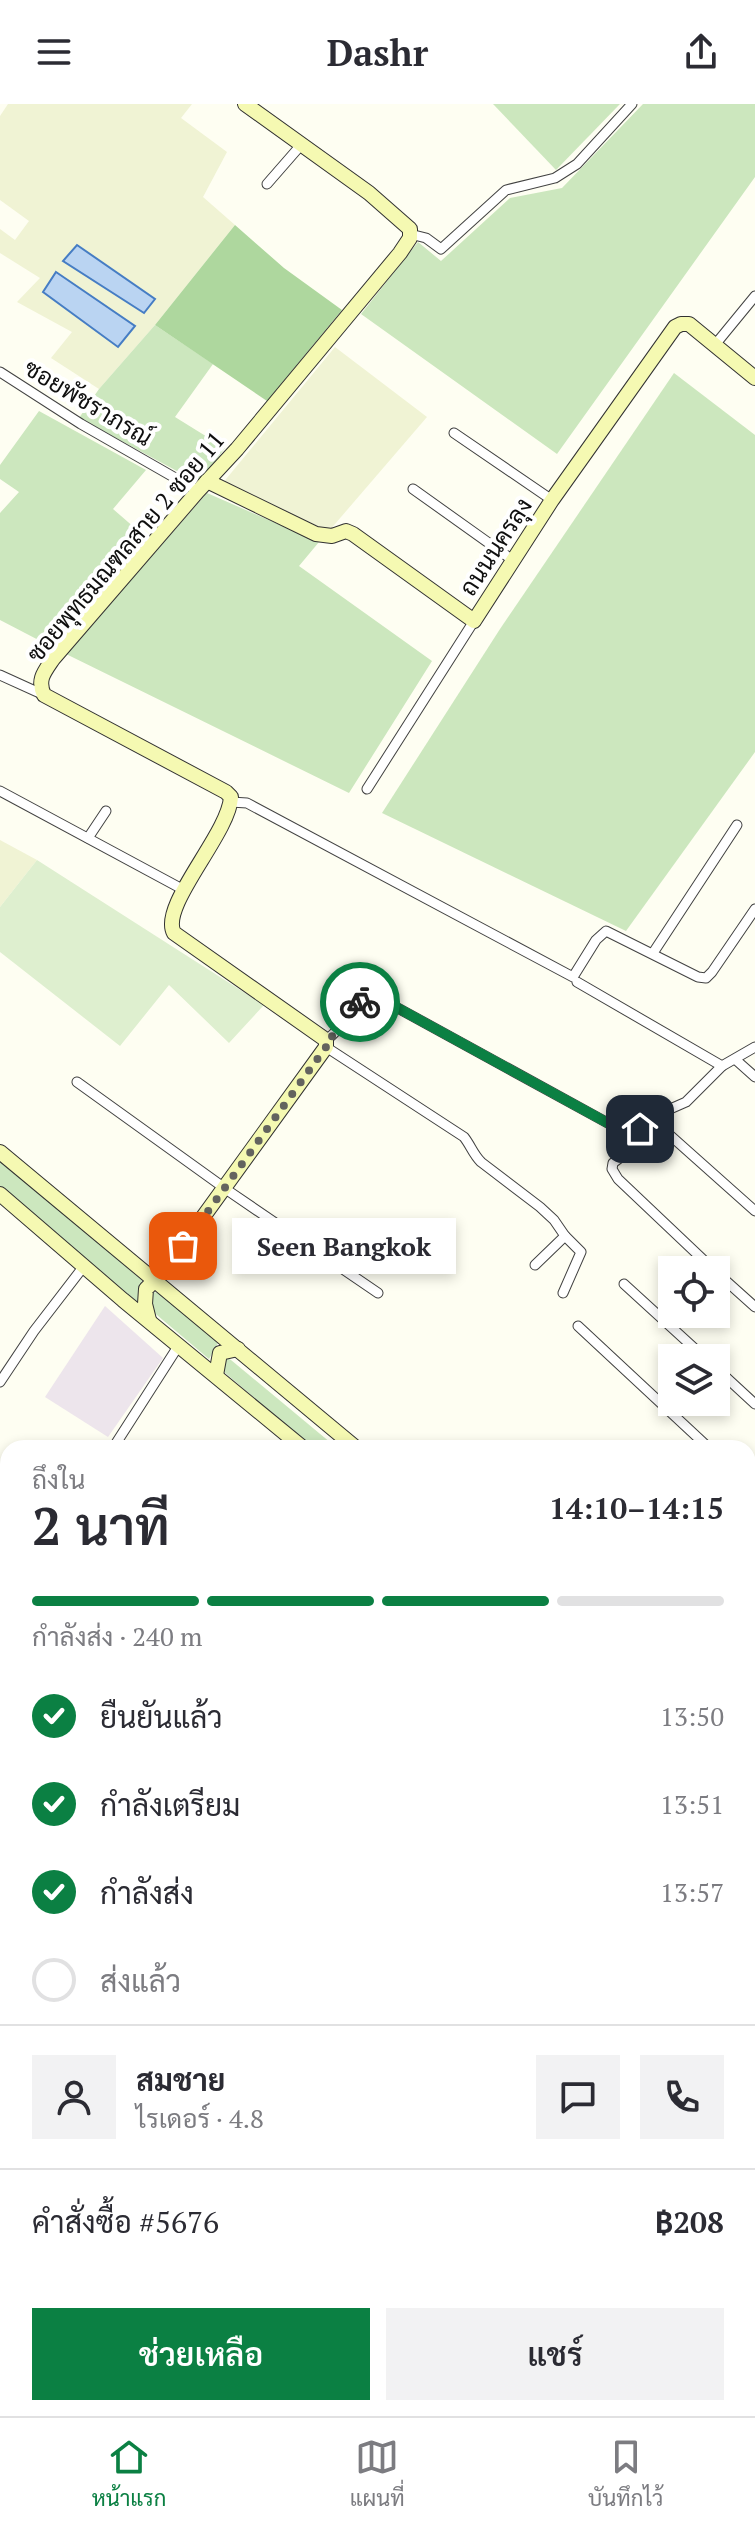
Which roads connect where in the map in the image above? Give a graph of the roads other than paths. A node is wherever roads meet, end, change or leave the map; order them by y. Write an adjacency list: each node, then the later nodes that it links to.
1 (245, 104): 3 (street)
2 (632, 104): 5 (street)
3 (301, 145): 4 (street); 5 (street)
4 (267, 184)
5 (410, 234): 11 (street, ซอยพุทธมณฑลสาย 2 ซอย 11)
6 (755, 296): 7 (street)
7 (714, 346): 9 (street, ถนนนครลุง); 13 (street, ถนนนครลุง)
8 (0, 372): 11 (street, ซอยพัชราภรณ์)
9 (755, 378)
10 (454, 433): 13 (street)
11 (202, 486): 15 (street, ถนนนครลุง); 17 (street, ซอยพุทธมณฑลสาย 2 ซอย 11)
12 (413, 489): 14 (street)
13 (552, 500): 14 (street, ถนนนครลุง)
14 (514, 561): 15 (street, ถนนนครลุง)
15 (474, 621): 18 (street)
16 (0, 675): 17 (street)
17 (44, 695): 20 (street, ซอยพุทธมณฑลสาย 2 ซอย 11)
18 (367, 789)
19 (0, 791): 23 (street)
20 (231, 802): 24 (street); 26 (street)
21 (106, 811): 23 (street)
22 (737, 825): 26 (street)
23 (88, 838): 24 (street)
24 (184, 890): 28 (street)
25 (755, 909): 26 (street)
26 (653, 953)
27 (577, 982): 31 (street)
28 (326, 1044): 31 (street); 35 (street); 38 (street)
29 (755, 1047): 30 (street)
30 (736, 1060): 31 (street); 32 (street)
31 (722, 1066)
32 (755, 1077)
33 (77, 1082): 35 (street)
34 (0, 1152): 42 (street)
35 (225, 1189): 42 (street); 45 (street)
36 (0, 1194): 41 (street)
37 (755, 1211): 39 (street)
38 (565, 1236): 40 (street); 46 (street)
39 (699, 1256)
40 (535, 1265)
41 (84, 1266): 48 (street); 55 (street)
42 (155, 1281): 48 (street); 52 (street)
43 (624, 1284): 50 (street)
44 (730, 1284): 47 (street)
45 (378, 1293)
46 (563, 1293)
47 (755, 1307)
48 (149, 1320): 51 (street)
49 (578, 1326): 60 (street)
50 (690, 1344)
51 (179, 1345): 53 (street); 57 (street)
52 (238, 1349): 53 (street); 59 (street)
53 (216, 1375): 58 (street)
54 (730, 1381): 56 (street)
55 (0, 1382)
56 (755, 1404)
57 (118, 1440)
58 (293, 1440)
59 (346, 1440)
60 (700, 1440)

